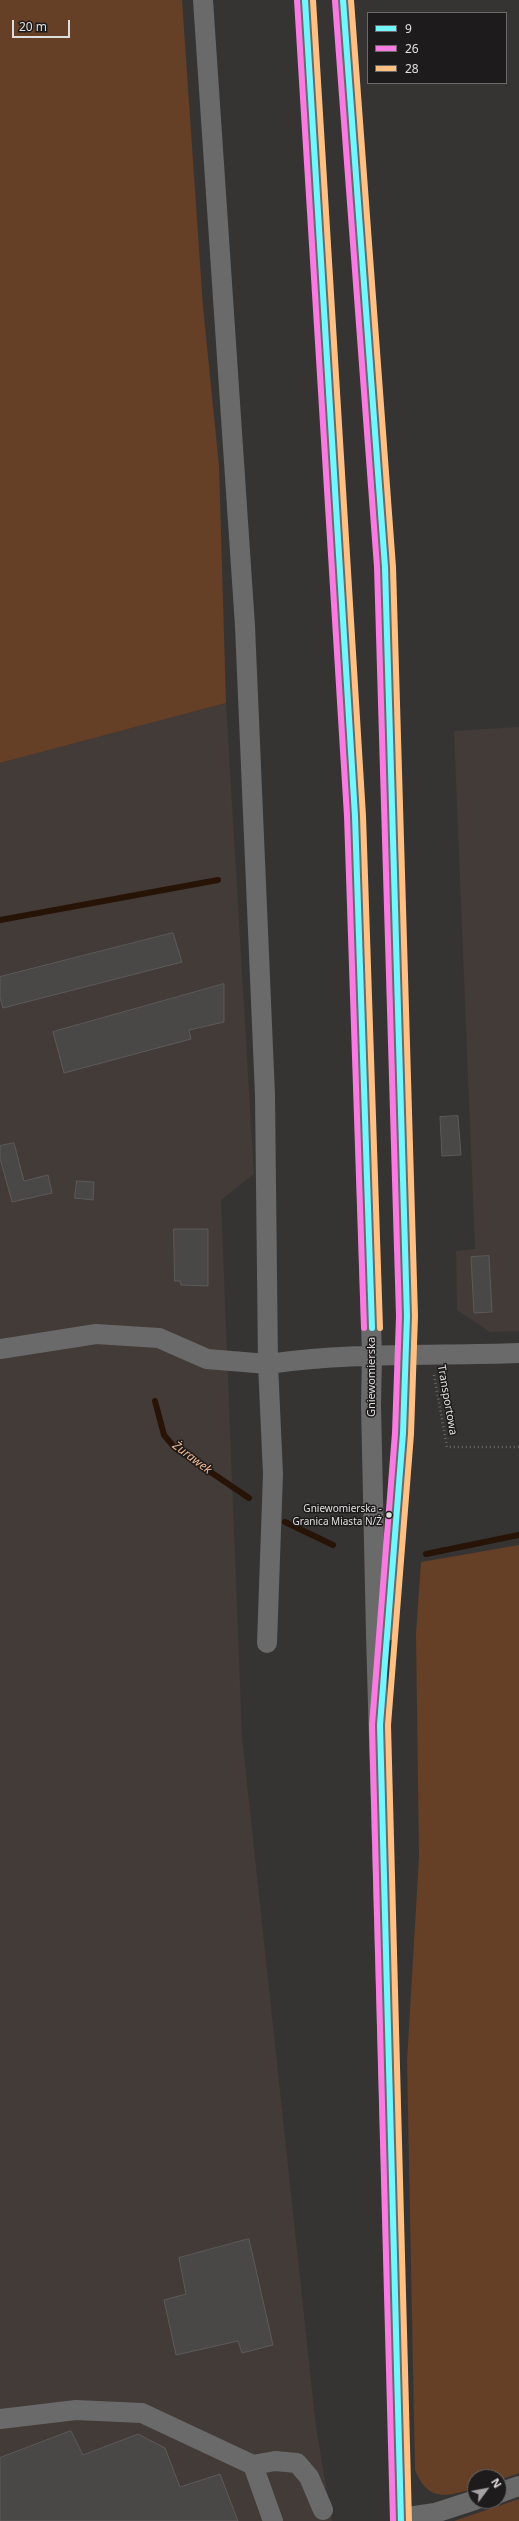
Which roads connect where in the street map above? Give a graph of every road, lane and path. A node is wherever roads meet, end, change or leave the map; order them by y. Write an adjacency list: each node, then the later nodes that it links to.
1 (203, 0): 9 (street)
2 (305, 0): 6 (street, Gniewomierska)
3 (343, 0): 7 (street, Gniewomierska)
4 (0, 1349): 9 (street)
5 (519, 1353): 8 (street)
6 (372, 1355): 7 (street); 9 (street); 12 (street, Gniewomierska)
7 (407, 1356): 8 (street); 12 (street, Gniewomierska)
8 (431, 1356): 10 (path, Transportowa)
9 (268, 1364): 11 (street)
10 (519, 1448)
11 (267, 1643)
12 (380, 1725): 19 (street, Gniewomierska)
13 (0, 2419): 14 (street)
14 (253, 2465): 18 (street); 20 (street)
15 (519, 2486): 16 (street)
16 (507, 2490)
17 (467, 2503): 19 (street)
18 (323, 2510)
19 (401, 2519)
20 (273, 2521)

